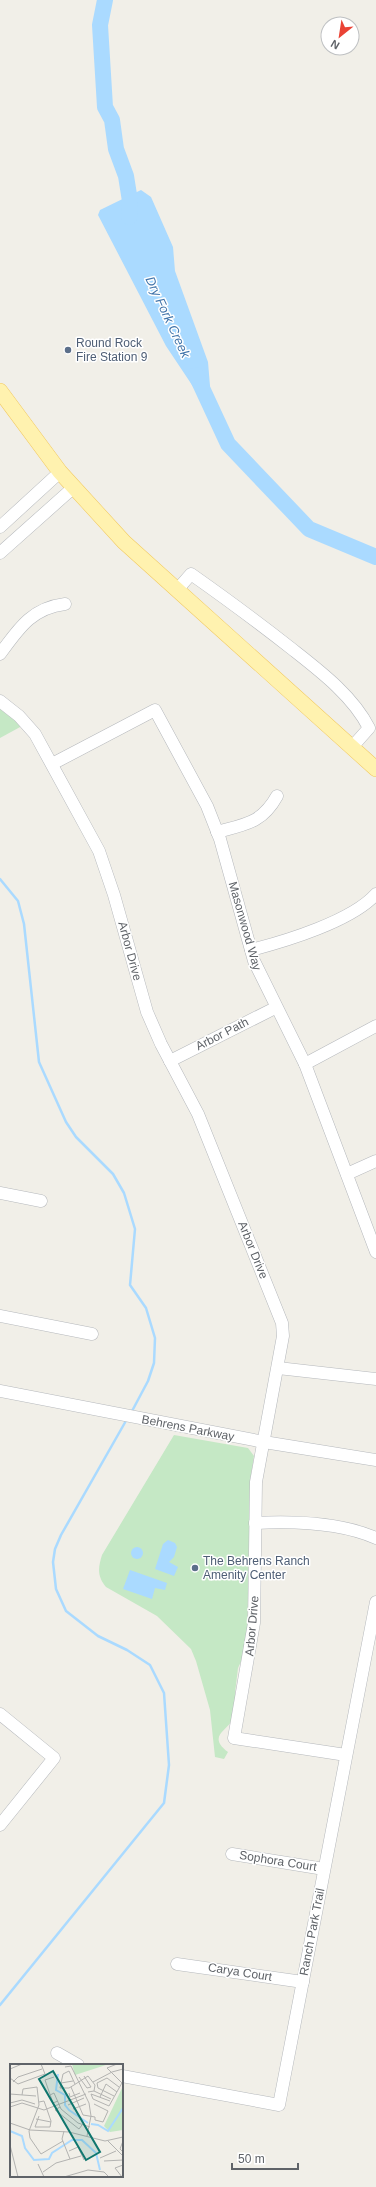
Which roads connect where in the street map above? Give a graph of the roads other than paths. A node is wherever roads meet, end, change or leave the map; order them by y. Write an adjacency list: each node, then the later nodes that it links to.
1 (0, 391): 2 (main road)
2 (60, 472): 3 (main road); 4 (street)
3 (74, 487): 5 (street); 6 (main road)
4 (0, 527)
5 (0, 553)
6 (177, 590): 10 (main road); 10 (street)
7 (65, 604): 8 (street)
8 (0, 654)
9 (0, 701): 11 (street, Arbor Drive)
10 (353, 746): 12 (main road)
11 (52, 764): 14 (street, Masonwood Way); 19 (street, Arbor Drive)
12 (376, 769)
13 (277, 796): 14 (street)
14 (217, 832): 16 (street, Masonwood Way)
15 (376, 894): 16 (street)
16 (251, 950): 17 (street, Masonwood Way)
17 (275, 1008): 19 (street, Arbor Path); 20 (street, Masonwood Way)
18 (376, 1026): 20 (street)
19 (170, 1061): 28 (street, Arbor Drive)
20 (305, 1064): 22 (street, Masonwood Way)
21 (376, 1161): 22 (street)
22 (346, 1174): 25 (street, Masonwood Way)
23 (0, 1192): 24 (street)
24 (41, 1201)
25 (376, 1252)
26 (0, 1316): 27 (street)
27 (92, 1334)
28 (278, 1368): 29 (street); 31 (street, Arbor Drive)
29 (376, 1379)
30 (0, 1391): 31 (street, Behrens Parkway)
31 (264, 1442): 32 (street, Behrens Parkway); 33 (street, Arbor Drive)
32 (376, 1460)
33 (255, 1523): 34 (street); 37 (street, Arbor Drive)
34 (376, 1538)
35 (376, 1602): 37 (street, Ranch Park Trail)
36 (0, 1714): 38 (street)
37 (346, 1755): 40 (street, Ranch Park Trail)
38 (0, 1825)
39 (232, 1854): 40 (street, Sophora Court)
40 (324, 1869): 42 (street, Ranch Park Trail)
41 (177, 1964): 42 (street, Carya Court)
42 (302, 1982): 45 (street, Ranch Park Trail)
43 (57, 2053): 44 (street)
44 (76, 2064)
45 (123, 2076)

